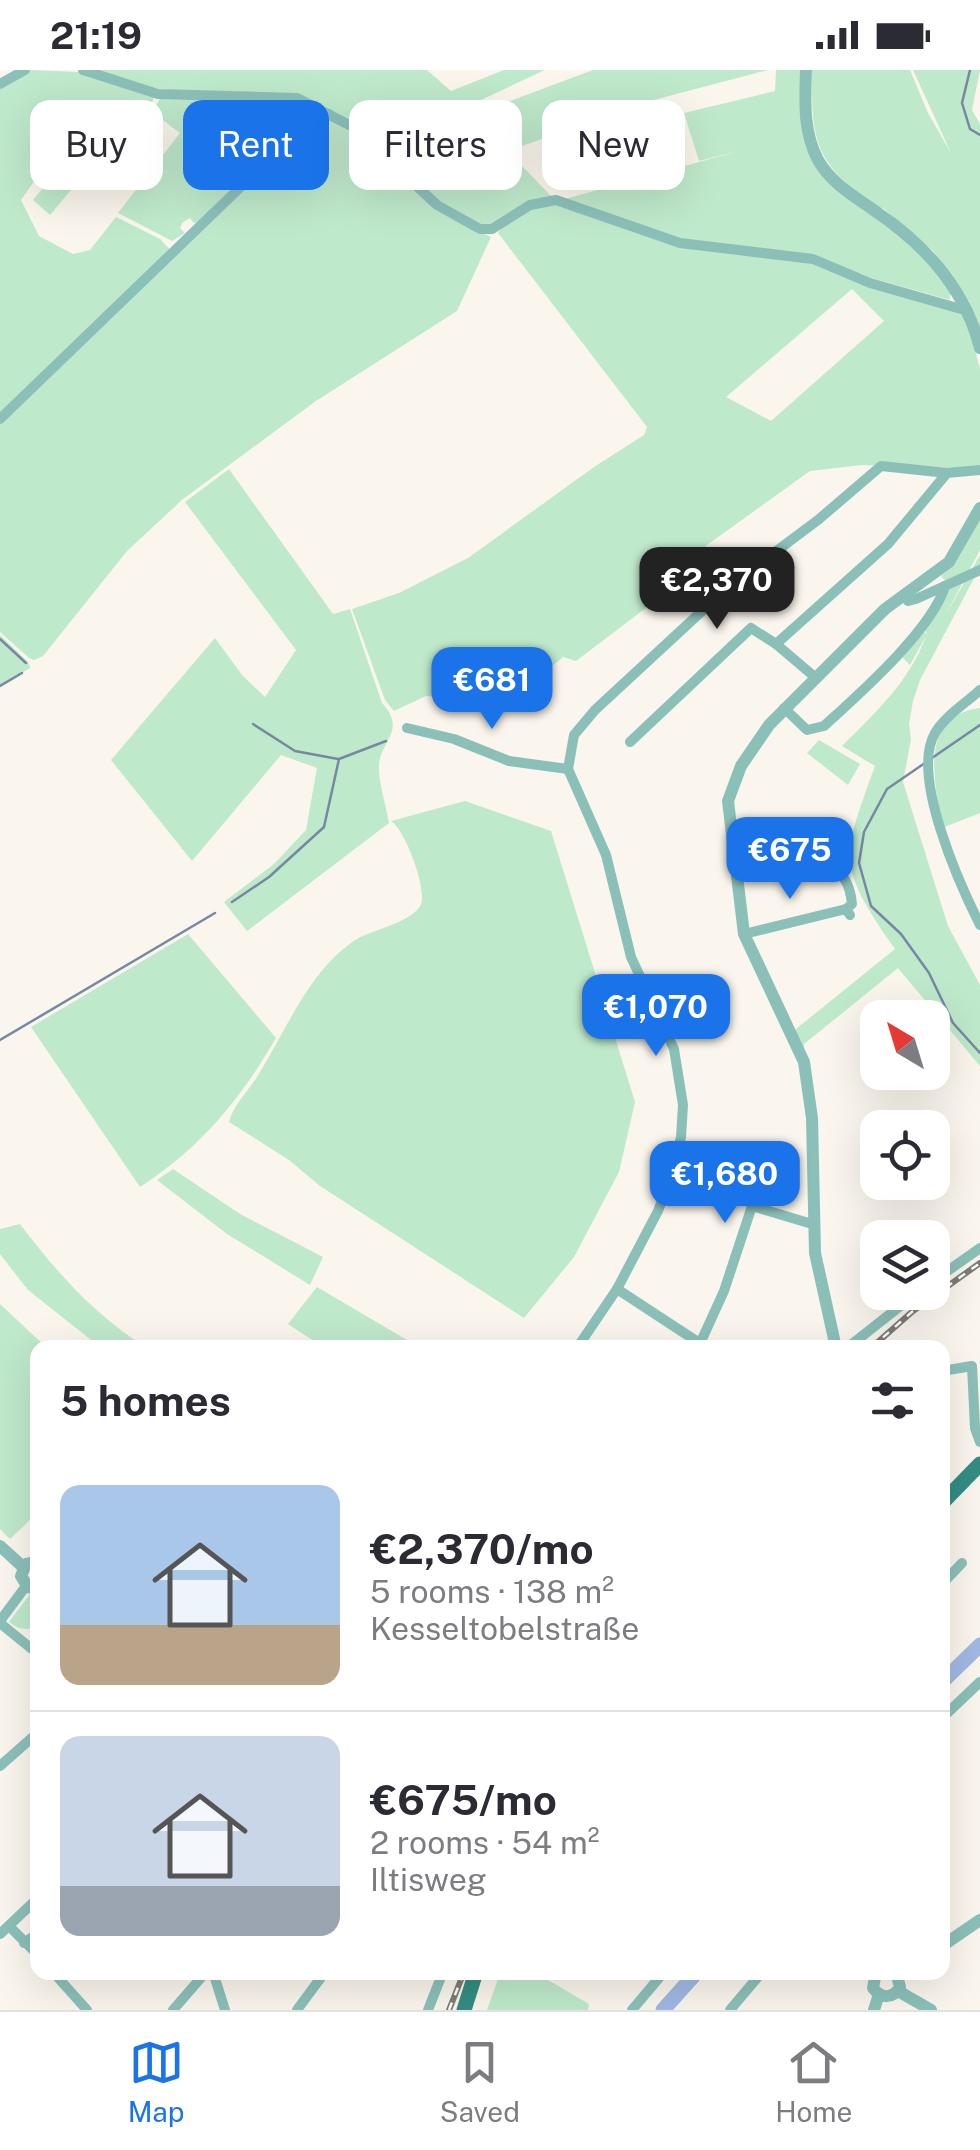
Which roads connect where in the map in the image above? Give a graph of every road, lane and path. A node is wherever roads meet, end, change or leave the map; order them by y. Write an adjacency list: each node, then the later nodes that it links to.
1 (25, 70): 4 (street)
2 (83, 70): 5 (street)
3 (806, 70): 6 (street)
4 (0, 84)
5 (330, 114): 6 (street); 8 (street)
6 (968, 311): 7 (street)
7 (980, 348)
8 (0, 419)
9 (980, 470): 10 (street)
10 (946, 473): 15 (street); 21 (street)
11 (980, 508): 14 (street)
12 (980, 570): 13 (street)
13 (945, 586): 14 (street); 18 (street)
14 (904, 595): 16 (street)
15 (776, 644): 16 (street); 20 (street)
16 (816, 678): 18 (street)
17 (980, 690): 23 (street)
18 (784, 708): 24 (street)
19 (407, 728): 21 (street)
20 (630, 742)
21 (568, 769): 28 (street)
22 (822, 856): 24 (street)
23 (980, 925)
24 (744, 934): 25 (street)
25 (812, 1224): 32 (street); 33 (street)
26 (980, 1248): 27 (street)
27 (950, 1269)
28 (616, 1289): 30 (street); 31 (street)
29 (895, 1310): 34 (street)
30 (582, 1340)
31 (692, 1340)
32 (704, 1340)
33 (834, 1340)
34 (857, 1340)
35 (950, 1370): 36 (street)
36 (980, 1442)
37 (980, 1464): 38 (main road)
38 (950, 1495)
39 (0, 1546): 41 (street)
40 (962, 1563): 42 (street)
41 (30, 1564): 43 (street)
42 (950, 1576)
43 (30, 1585)
44 (30, 1589): 45 (street)
45 (0, 1622): 46 (street)
46 (30, 1647)
47 (978, 1687): 48 (street)
48 (950, 1711)
49 (30, 1740): 50 (street)
50 (0, 1766)
51 (30, 1906): 53 (street)
52 (980, 1920): 55 (street)
53 (4, 1930): 56 (street)
54 (30, 1938): 56 (street)
55 (950, 1941)
56 (24, 1942): 57 (street)
57 (30, 1948)
58 (60, 1980): 70 (street)
59 (202, 1980): 71 (street)
60 (213, 1980): 72 (street)
61 (319, 1980): 73 (street)
62 (440, 1980): 74 (street)
63 (474, 1980): 75 (main road)
64 (657, 1980): 76 (street)
65 (755, 1980): 77 (street)
66 (873, 1980): 69 (street)
67 (900, 1980): 68 (street)
68 (898, 1990): 69 (street); 79 (street)
69 (879, 1994): 78 (street)
70 (87, 2010)
71 (173, 2010)
72 (226, 2010)
73 (297, 2010)
74 (428, 2010)
75 (464, 2010)
76 (632, 2010)
77 (730, 2010)
78 (874, 2010)
79 (931, 2010)

